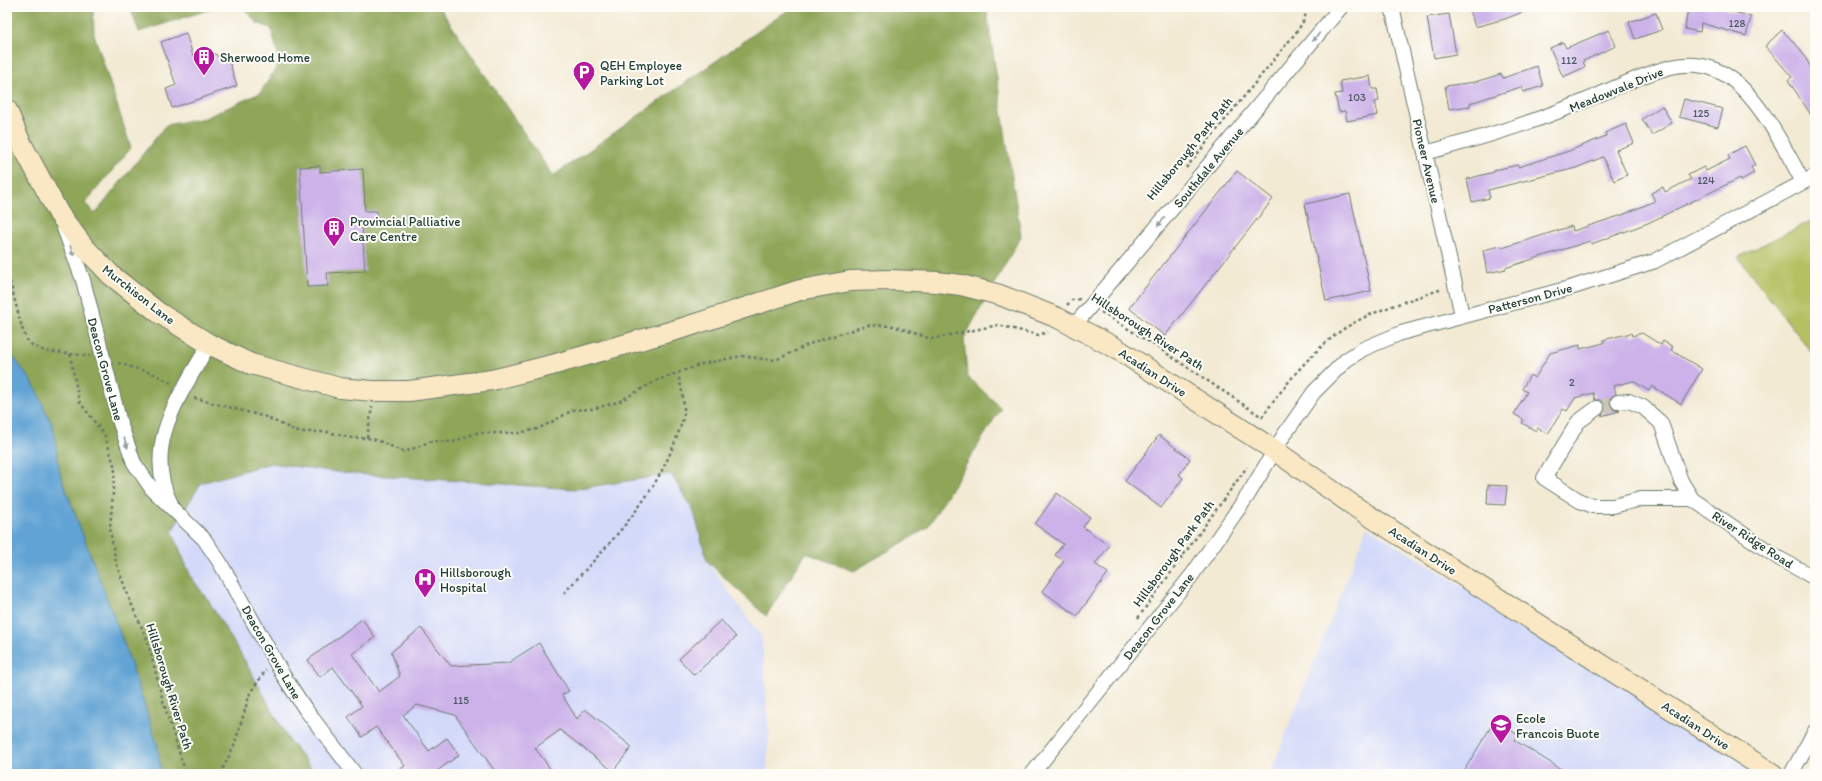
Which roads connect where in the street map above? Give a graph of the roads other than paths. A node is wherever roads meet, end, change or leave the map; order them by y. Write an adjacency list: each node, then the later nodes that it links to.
1 (1341, 7): 8 (street, Southdale Avenue, one-way to 8)
2 (1392, 7): 4 (street, Pioneer Avenue)
3 (7, 110): 6 (street, Murchison Lane)
4 (1426, 153): 5 (street, Meadowvale Drive); 7 (street, Pioneer Avenue)
5 (1809, 179): 7 (street, Patterson Drive)
6 (59, 214): 9 (street, Murchison Lane); 15 (street, Deacon Grove Lane, one-way to 15)
7 (1462, 315): 13 (street, Patterson Drive)
8 (1066, 322): 10 (street, Acadian Drive); 13 (street, Acadian Drive)
9 (209, 344): 10 (street, Murchison Lane); 15 (street, Deacon Grove Lane)
10 (373, 391)
11 (1618, 402): 14 (street, River Ridge Road)
12 (1597, 408): 14 (street)
13 (1274, 450): 19 (street, Deacon Grove Lane); 20 (street, Acadian Drive)
14 (1692, 499): 16 (street, River Ridge Road)
15 (175, 511): 18 (street, Deacon Grove Lane)
16 (1815, 578)
17 (1815, 731): 21 (street)
18 (355, 774)
19 (1032, 774)
20 (1773, 774)
21 (1791, 774)

